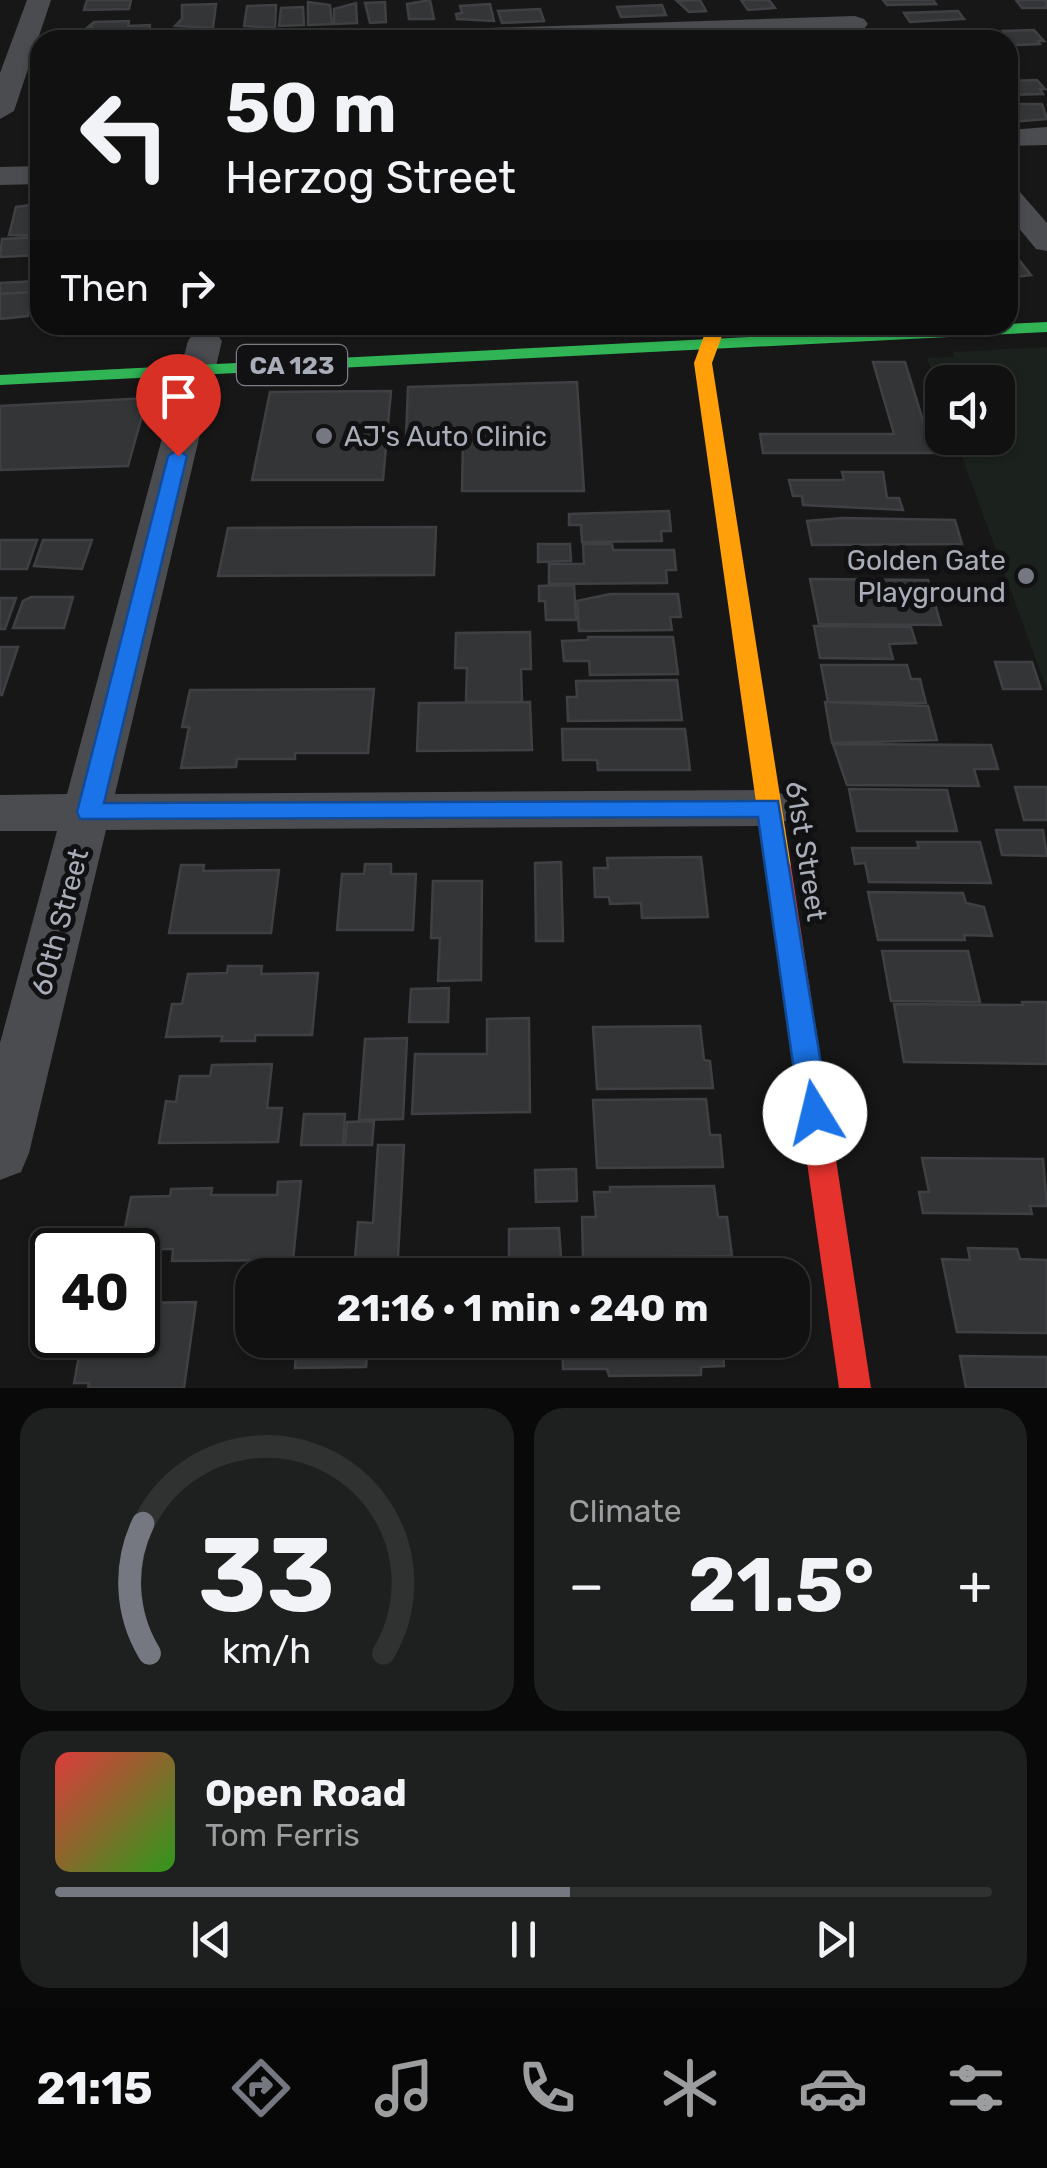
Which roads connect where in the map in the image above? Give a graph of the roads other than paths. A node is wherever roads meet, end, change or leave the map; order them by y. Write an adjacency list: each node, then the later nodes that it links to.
1 (39, 0): 6 (street)
2 (570, 0): 4 (street)
3 (834, 0): 5 (street)
4 (586, 30)
5 (860, 30)
6 (20, 54): 7 (street)
7 (0, 111)
8 (1047, 136): 9 (street)
9 (1018, 137)
10 (30, 174): 11 (street)
11 (0, 176)
12 (1018, 209): 13 (street)
13 (1047, 242)
14 (1047, 328): 15 (main road, CA 123)
15 (1018, 329)
16 (713, 335): 17 (main road, CA 123); 19 (main road, 61st Street)
17 (204, 348): 18 (main road, CA 123); 20 (street, 60th Street)
18 (0, 380)
19 (769, 808): 20 (street); 23 (main road, 61st Street)
20 (89, 812): 21 (street); 22 (street, 60th Street)
21 (0, 813)
22 (0, 1153)
23 (855, 1388)

